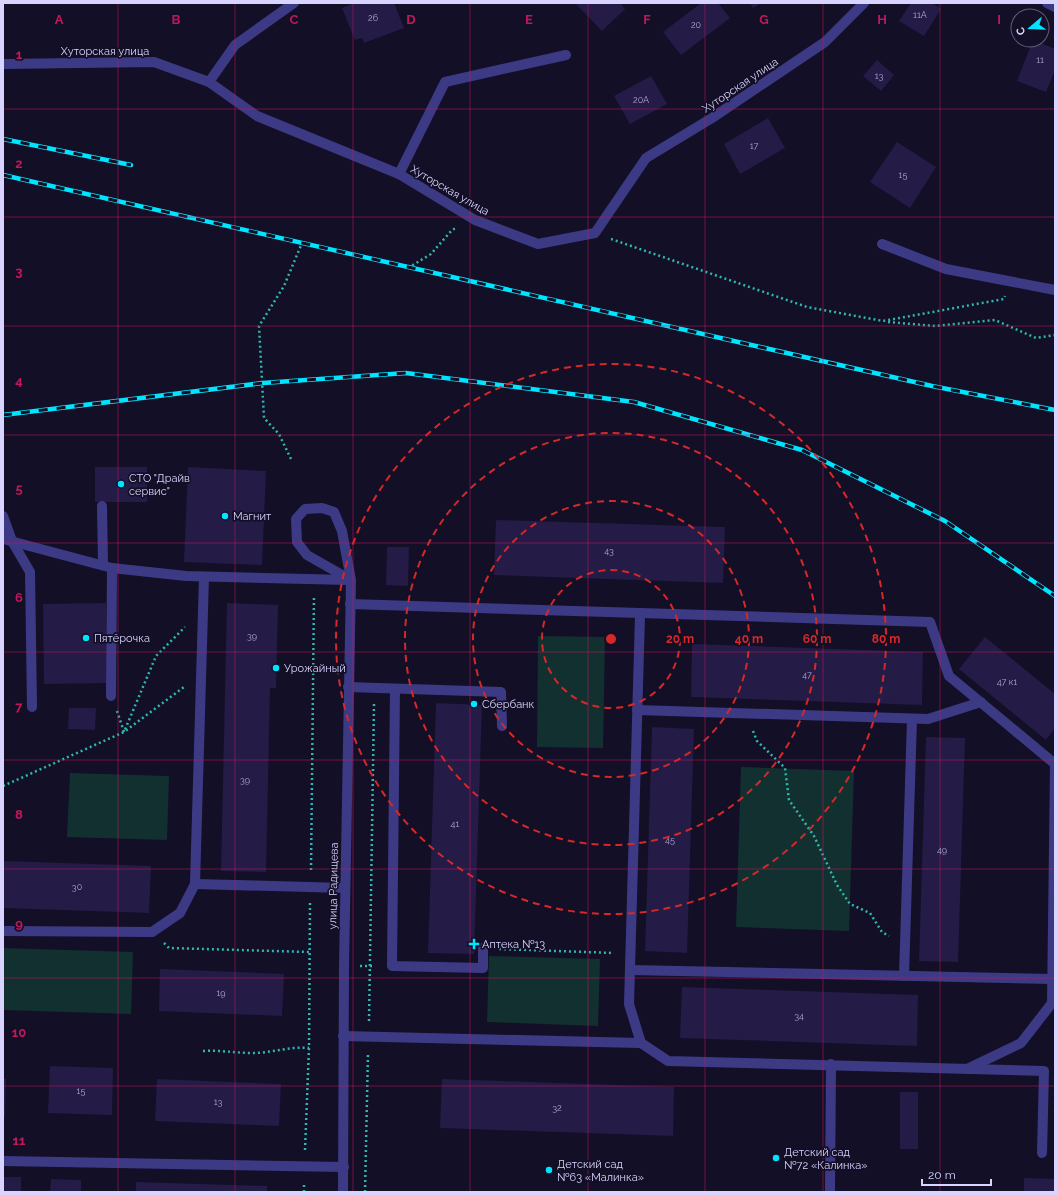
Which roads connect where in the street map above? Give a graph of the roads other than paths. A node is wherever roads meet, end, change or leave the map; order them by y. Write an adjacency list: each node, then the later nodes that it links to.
1 (294, 3): 7 (street)
2 (864, 3): 8 (street, Хуторская улица)
3 (1047, 3): 4 (street)
4 (1055, 7)
5 (566, 55): 8 (street)
6 (3, 64): 7 (street, Хуторская улица)
7 (209, 82): 8 (street, Хуторская улица)
8 (399, 174)
9 (882, 244): 10 (street)
10 (1055, 290)
11 (102, 506): 14 (street)
12 (3, 516): 13 (street)
13 (8, 540): 14 (street); 23 (street)
14 (108, 567): 15 (street); 21 (street)
15 (204, 577): 16 (street); 27 (street)
16 (351, 580): 16 (street, улица Радищева); 17 (street, улица Радищева)
17 (350, 604): 18 (street); 19 (street, улица Радищева)
18 (640, 615): 22 (street); 24 (street)
19 (348, 687): 20 (street); 28 (street, улица Радищева)
20 (395, 688): 26 (street); 30 (street)
21 (111, 696)
22 (981, 702): 25 (street); 33 (street)
23 (32, 707)
24 (637, 710): 25 (street); 31 (street)
25 (912, 719): 32 (street)
26 (502, 726)
27 (195, 884): 28 (street); 29 (street)
28 (345, 888): 34 (street, улица Радищева)
29 (3, 931)
30 (483, 948)
31 (630, 970): 32 (street); 35 (street)
32 (904, 976): 33 (street)
33 (1052, 979): 37 (street)
34 (343, 1036): 35 (street); 40 (street, улица Радищева)
35 (641, 1043): 36 (street)
36 (831, 1064): 37 (street); 42 (street)
37 (967, 1069): 38 (street)
38 (1042, 1153)
39 (3, 1161): 40 (street)
40 (344, 1167): 41 (street, улица Радищева)
41 (343, 1192)
42 (830, 1192)

